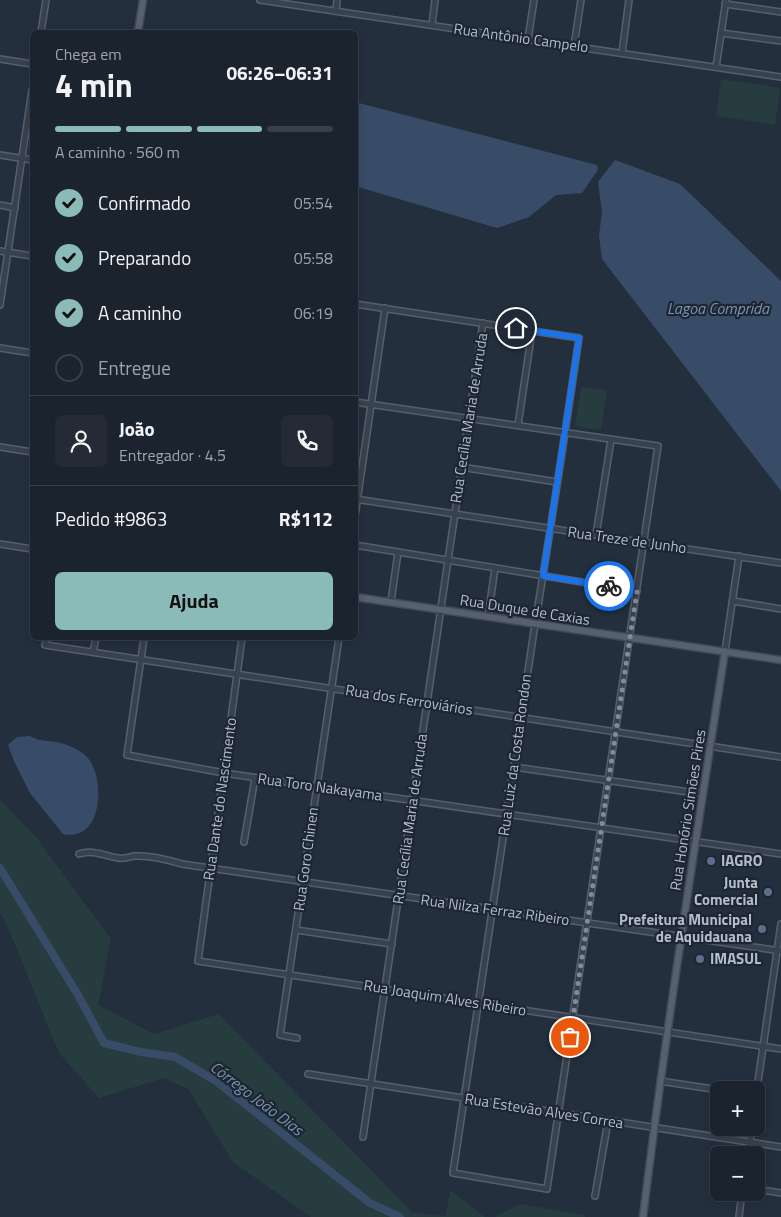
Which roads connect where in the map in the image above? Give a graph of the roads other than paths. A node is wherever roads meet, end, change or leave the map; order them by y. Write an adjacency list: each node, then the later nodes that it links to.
1 (46, 0): 13 (street)
2 (143, 0): 14 (main road)
3 (260, 0): 10 (street, Rua Antônio Campelo)
4 (337, 0): 10 (street)
5 (435, 0): 12 (street)
6 (534, 0): 16 (street)
7 (581, 0): 18 (street)
8 (629, 0): 19 (street)
9 (726, 2): 11 (street); 15 (street)
10 (336, 11): 12 (street, Rua Antônio Campelo)
11 (781, 12)
12 (432, 25): 16 (street, Rua Antônio Campelo)
13 (41, 30)
14 (138, 30)
15 (721, 33): 17 (street); 22 (street)
16 (528, 40): 18 (street, Rua Antônio Campelo)
17 (781, 41)
18 (574, 46): 19 (street, Rua Antônio Campelo)
19 (622, 53): 22 (street, Rua Antônio Campelo)
20 (0, 59): 21 (street)
21 (30, 64)
22 (716, 67): 23 (street, Rua Antônio Campelo)
23 (781, 77)
24 (30, 104): 26 (street)
25 (0, 155): 26 (street)
26 (22, 159): 27 (street); 29 (street)
27 (30, 160)
28 (0, 205): 29 (street)
29 (15, 208): 31 (street)
30 (0, 251): 31 (street)
31 (8, 252): 32 (street); 34 (street)
32 (30, 256)
33 (358, 304): 35 (street)
34 (0, 306)
35 (385, 308): 36 (street); 41 (street)
36 (483, 323): 37 (street); 42 (street, Rua Cecília Maria de Arruda)
37 (532, 331): 43 (street); 44 (street, Rua Luiz da Costa Rondon)
38 (0, 348): 39 (street)
39 (30, 353)
40 (358, 402): 41 (street)
41 (371, 404): 42 (street); 50 (street)
42 (468, 418): 43 (street); 48 (street, Rua Cecília Maria de Arruda)
43 (518, 426): 44 (street)
44 (565, 433): 45 (street); 49 (street, Rua Luiz da Costa Rondon)
45 (611, 440): 54 (street); 55 (street)
46 (0, 447): 47 (street)
47 (30, 452)
48 (461, 467): 49 (street); 52 (street, Rua Cecília Maria de Arruda)
49 (558, 482): 53 (street, Rua Luiz da Costa Rondon)
50 (358, 486)
51 (358, 499): 52 (street, Rua Treze de Junho)
52 (454, 514): 53 (street, Rua Treze de Junho); 61 (street, Rua Cecília Maria de Arruda)
53 (550, 528): 54 (street, Rua Treze de Junho); 64 (street, Rua Luiz da Costa Rondon)
54 (596, 535): 55 (street, Rua Treze de Junho)
55 (643, 542): 60 (street, Rua Treze de Junho); 65 (street)
56 (0, 544): 58 (street)
57 (358, 545): 59 (street)
58 (30, 549)
59 (398, 552): 61 (street); 68 (street)
60 (738, 556): 62 (street, Rua Treze de Junho); 67 (street, Rua Honório Simões Pires)
61 (448, 560): 63 (street); 70 (street, Rua Cecília Maria de Arruda)
62 (781, 563)
63 (495, 568): 64 (street); 71 (street)
64 (543, 576): 65 (street); 72 (street, Rua Luiz da Costa Rondon)
65 (637, 591): 73 (street)
66 (358, 597): 68 (main road, Rua Duque de Caxias)
67 (733, 601): 69 (street); 79 (street, Rua Honório Simões Pires)
68 (391, 602): 70 (main road, Rua Duque de Caxias)
69 (781, 609)
70 (440, 610): 71 (main road, Rua Duque de Caxias); 85 (street, Rua Cecília Maria de Arruda)
71 (488, 617): 72 (main road, Rua Duque de Caxias)
72 (535, 624): 73 (main road, Rua Duque de Caxias); 86 (street, Rua Luiz da Costa Rondon)
73 (630, 639): 79 (main road, Rua Duque de Caxias); 87 (street)
74 (46, 640): 80 (street, Rua dos Ferroviários)
75 (96, 640): 80 (street)
76 (144, 640): 81 (street)
77 (242, 640): 83 (street, Rua Dante do Nascimento)
78 (339, 640): 84 (street, Rua Goro Chinen)
79 (725, 651): 82 (main road, Rua Duque de Caxias); 88 (main road, Rua Honório Simões Pires)
80 (93, 652): 81 (street, Rua dos Ferroviários)
81 (141, 660): 83 (street, Rua dos Ferroviários); 91 (street, Rua Toro Nakayama)
82 (781, 660)
83 (237, 674): 84 (street, Rua dos Ferroviários); 91 (street, Rua Dante do Nascimento)
84 (331, 688): 85 (street, Rua dos Ferroviários); 94 (street, Rua Goro Chinen)
85 (427, 703): 86 (street, Rua dos Ferroviários); 96 (street, Rua Cecília Maria de Arruda)
86 (521, 717): 87 (street, Rua dos Ferroviários); 90 (street, Rua Luiz da Costa Rondon)
87 (616, 732): 88 (street, Rua dos Ferroviários); 93 (street)
88 (710, 746): 89 (street, Rua dos Ferroviários); 95 (main road, Rua Honório Simões Pires)
89 (781, 758)
90 (514, 767): 93 (street); 97 (street, Rua Luiz da Costa Rondon)
91 (224, 773): 92 (street, Rua Toro Nakayama); 103 (street, Rua Dante do Nascimento)
92 (255, 778): 94 (street, Rua Toro Nakayama); 99 (street)
93 (609, 781): 95 (street); 98 (street)
94 (317, 787): 96 (street, Rua Toro Nakayama); 104 (street, Rua Goro Chinen)
95 (703, 794): 100 (main road, Rua Honório Simões Pires)
96 (412, 801): 97 (street, Rua Toro Nakayama); 105 (street, Rua Cecília Maria de Arruda)
97 (506, 814): 98 (street, Rua Toro Nakayama); 106 (street, Rua Luiz da Costa Rondon)
98 (602, 828): 100 (street, Rua Toro Nakayama); 107 (street)
99 (244, 842)
100 (696, 842): 102 (street, Rua Toro Nakayama); 110 (main road, Rua Honório Simões Pires)
101 (79, 854): 103 (street, Rua Nilza Ferraz Ribeiro)
102 (781, 854)
103 (210, 867): 104 (street, Rua Nilza Ferraz Ribeiro); 113 (street, Rua Dante do Nascimento)
104 (303, 881): 105 (street, Rua Nilza Ferraz Ribeiro); 109 (street, Rua Goro Chinen)
105 (399, 896): 106 (street, Rua Nilza Ferraz Ribeiro); 111 (street, Rua Cecília Maria de Arruda)
106 (492, 910): 107 (street, Rua Nilza Ferraz Ribeiro); 116 (street, Rua Luiz da Costa Rondon)
107 (587, 924): 110 (street, Rua Nilza Ferraz Ribeiro); 117 (street)
108 (781, 924): 112 (street)
109 (296, 930): 111 (street); 114 (street, Rua Goro Chinen)
110 (681, 938): 112 (street, Rua Nilza Ferraz Ribeiro); 118 (main road, Rua Honório Simões Pires)
111 (392, 944): 115 (street, Rua Cecília Maria de Arruda)
112 (779, 951): 120 (street)
113 (198, 961): 114 (street, Rua Joaquim Alves Ribeiro)
114 (289, 975): 115 (street, Rua Joaquim Alves Ribeiro); 119 (street, Rua Goro Chinen)
115 (385, 989): 116 (street, Rua Joaquim Alves Ribeiro); 125 (street, Rua Cecília Maria de Arruda)
116 (479, 1004): 117 (street, Rua Joaquim Alves Ribeiro); 127 (street, Rua Luiz da Costa Rondon)
117 (573, 1018): 118 (street, Rua Joaquim Alves Ribeiro); 128 (street)
118 (668, 1032): 120 (street, Rua Joaquim Alves Ribeiro); 123 (main road, Rua Honório Simões Pires)
119 (296, 1038)
120 (763, 1047): 121 (street, Rua Joaquim Alves Ribeiro); 124 (street)
121 (781, 1049)
122 (308, 1074): 125 (street, Rua Estevão Alves Correa)
123 (660, 1081): 126 (street); 130 (main road, Rua Honório Simões Pires)
124 (758, 1081)
125 (371, 1084): 127 (street, Rua Estevão Alves Correa); 132 (street, Rua Cecília Maria de Arruda)
126 (710, 1089)
127 (465, 1098): 128 (street, Rua Estevão Alves Correa); 128 (street, Rua Luiz da Costa Rondon)
128 (559, 1113): 129 (street, Rua Estevão Alves Correa)
129 (608, 1120): 130 (street, Rua Estevão Alves Correa); 138 (street)
130 (654, 1128): 133 (street, Rua Estevão Alves Correa); 140 (main road, Rua Honório Simões Pires)
131 (751, 1136): 133 (street)
132 (363, 1137)
133 (750, 1142): 134 (street); 135 (street, Rua Estevão Alves Correa)
134 (749, 1146)
135 (781, 1146)
136 (765, 1190): 137 (street)
137 (781, 1193)
138 (595, 1196)
139 (741, 1201): 141 (street)
140 (643, 1217)
141 (739, 1217)

